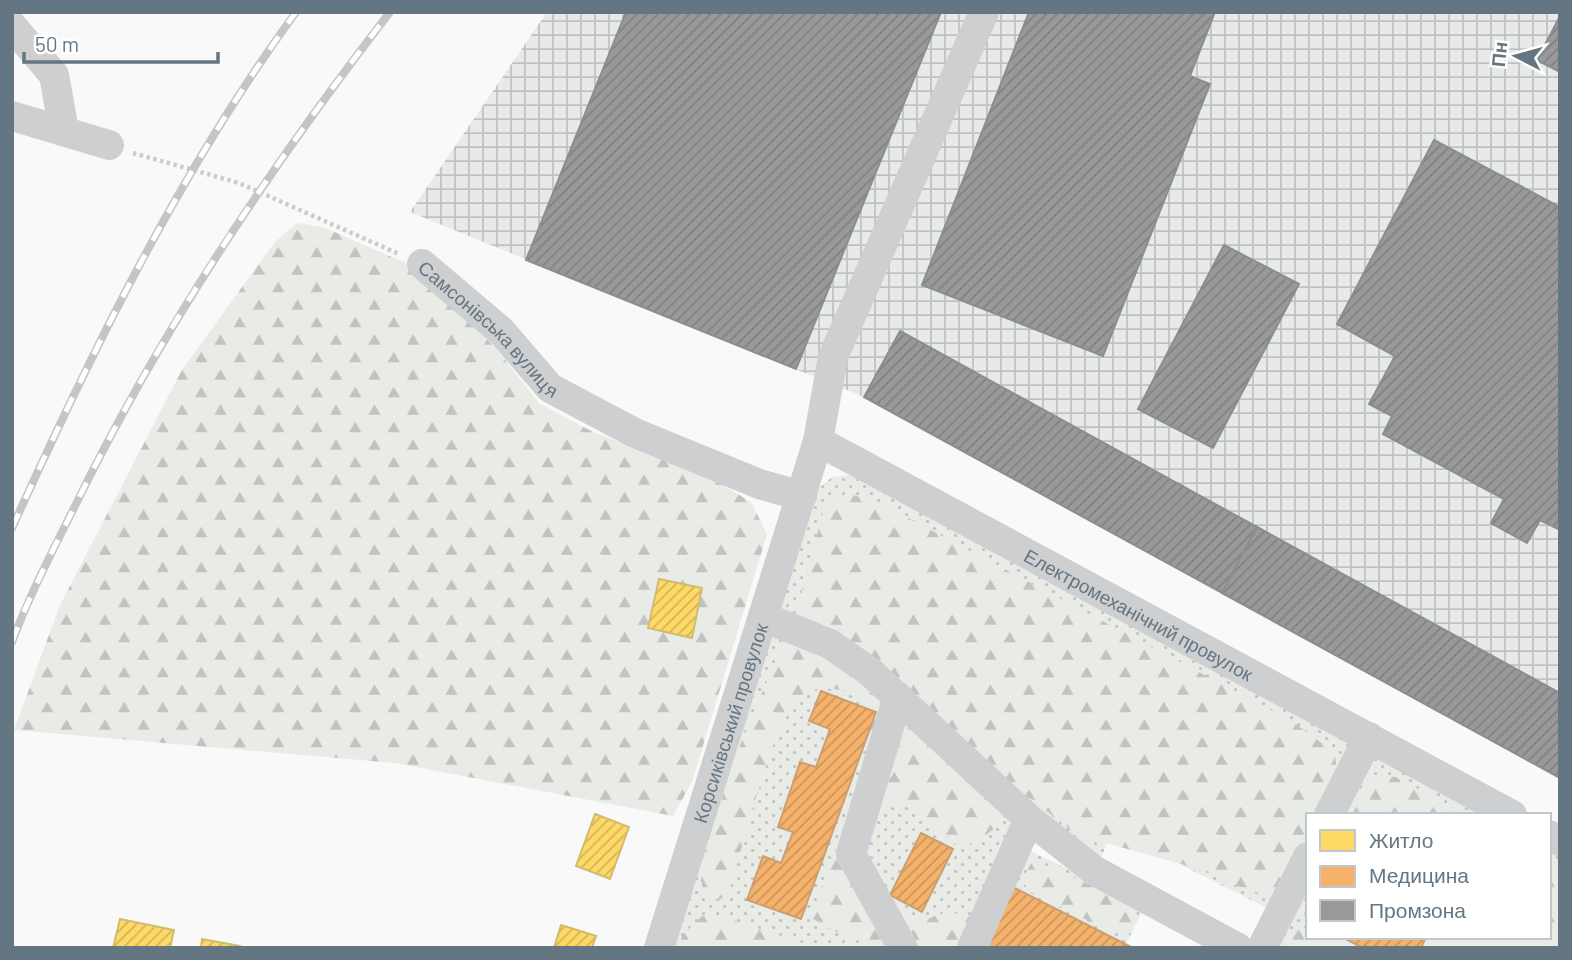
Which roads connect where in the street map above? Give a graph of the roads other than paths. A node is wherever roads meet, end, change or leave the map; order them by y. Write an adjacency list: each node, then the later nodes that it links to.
1 (984, 12): 7 (street)
2 (12, 26): 4 (street)
3 (12, 116): 4 (street)
4 (64, 131): 5 (street)
5 (109, 145)
6 (422, 264): 8 (street, Самсонівська вулиця)
7 (818, 441): 8 (street); 11 (street, Електромеханічний провулок)
8 (802, 496): 9 (street, Корсиківський провулок)
9 (763, 617): 10 (street); 16 (street, Корсиківський провулок)
10 (898, 697): 14 (street); 17 (street)
11 (1369, 737): 12 (street); 13 (street, Електромеханічний провулок)
12 (1330, 813)
13 (1508, 813)
14 (1029, 820): 18 (street); 19 (street)
15 (1306, 861): 20 (street)
16 (659, 948)
17 (903, 948)
18 (972, 948)
19 (1238, 948)
20 (1262, 948)

